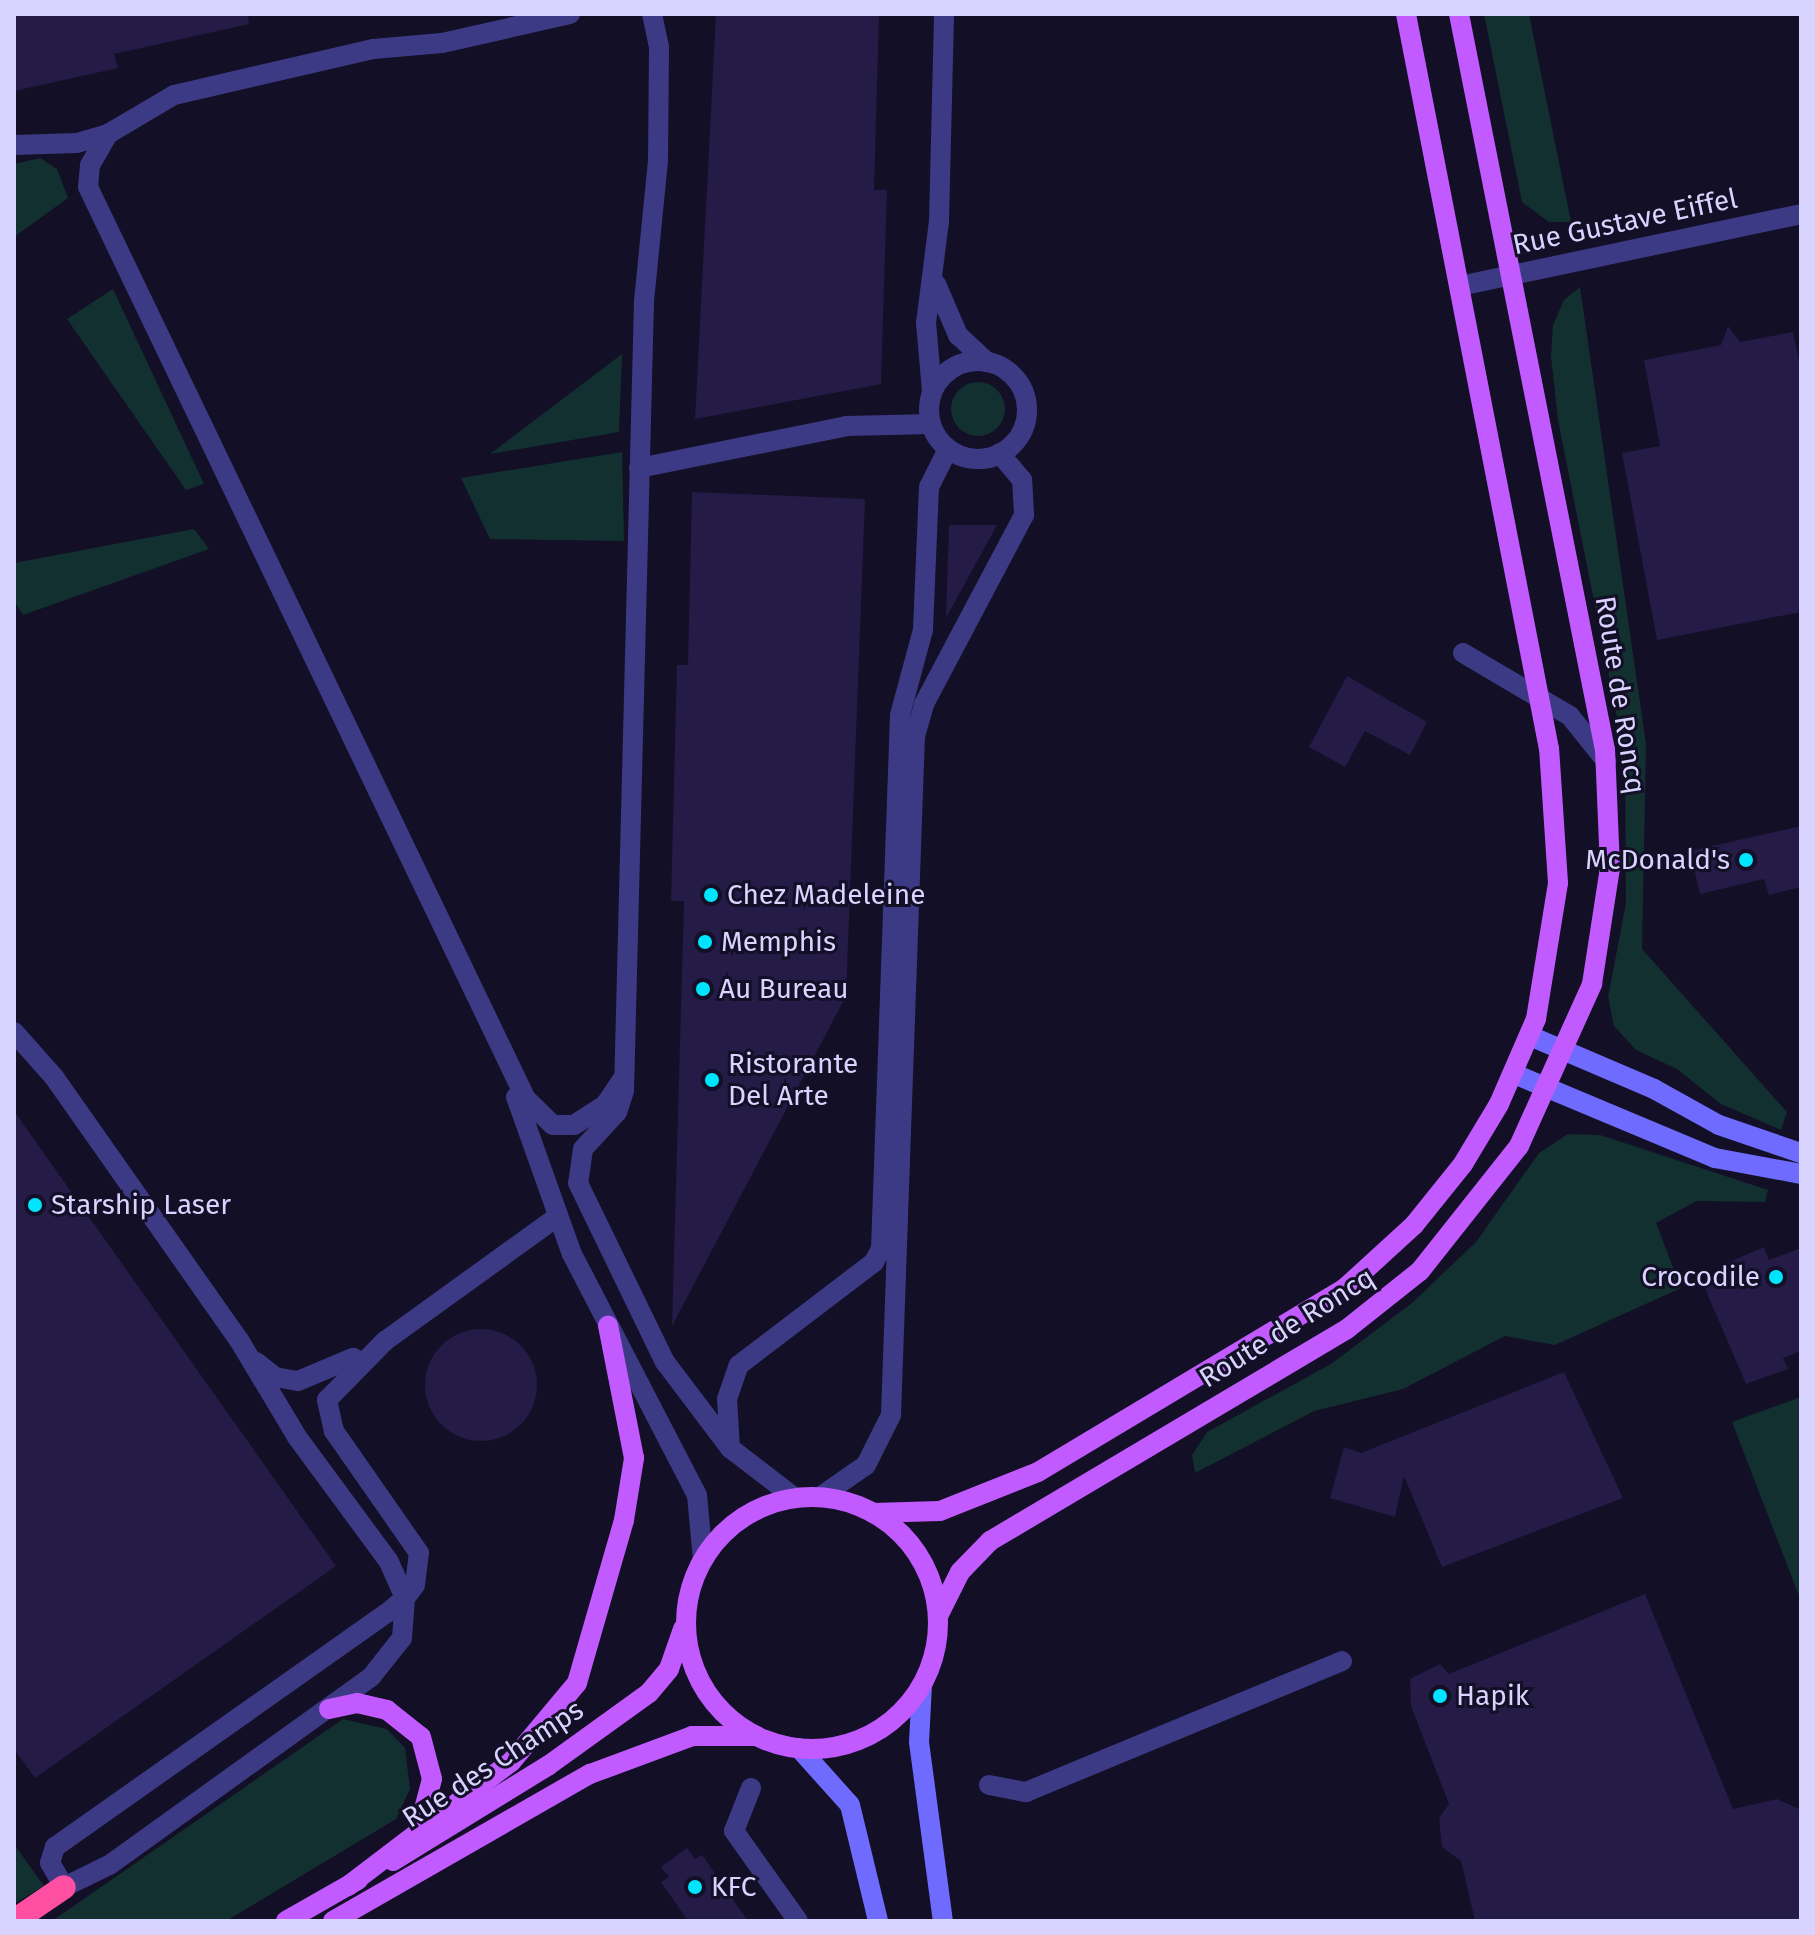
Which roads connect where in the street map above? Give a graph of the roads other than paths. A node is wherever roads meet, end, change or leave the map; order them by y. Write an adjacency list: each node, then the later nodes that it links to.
1 (570, 14): 6 (street)
2 (652, 14): 17 (street)
3 (944, 14): 10 (street)
4 (1406, 14): 11 (main road, Route de Roncq)
5 (1459, 14): 9 (main road, Route de Roncq)
6 (108, 134): 7 (street); 24 (street)
7 (14, 145)
8 (1801, 214): 9 (street, Rue Gustave Eiffel)
9 (1512, 274): 11 (street, Rue Gustave Eiffel); 20 (main road, Route de Roncq)
10 (935, 280): 12 (street); 13 (street)
11 (1460, 286): 19 (main road, Route de Roncq)
12 (987, 362): 13 (street); 16 (street)
13 (932, 391): 14 (street)
14 (931, 424): 15 (street); 17 (street)
15 (948, 449): 16 (street); 34 (street)
16 (999, 453): 35 (street)
17 (639, 468): 26 (street)
18 (1463, 653): 19 (street)
19 (1540, 694): 20 (street); 22 (main road, Route de Roncq)
20 (1606, 761): 23 (main road, Route de Roncq)
21 (14, 1032): 33 (street)
22 (1530, 1036): 23 (street); 25 (main road, Route de Roncq)
23 (1566, 1050): 27 (main road, Route de Roncq); 28 (street)
24 (502, 1056): 26 (street); 30 (street)
25 (1514, 1074): 27 (street); 37 (main road, Route de Roncq)
26 (624, 1077): 34 (street)
27 (1549, 1091): 29 (street); 41 (main road, Route de Roncq)
28 (1801, 1153)
29 (1801, 1174)
30 (557, 1217): 31 (street); 32 (street)
31 (608, 1326): 38 (street); 49 (main road)
32 (385, 1341): 33 (street); 39 (street)
33 (251, 1358): 39 (street)
34 (730, 1448): 36 (street)
35 (820, 1497): 36 (main road); 37 (main road)
36 (795, 1498): 38 (main road)
37 (873, 1513): 41 (main road)
38 (703, 1560): 40 (main road)
39 (405, 1598): 44 (street); 51 (street)
40 (687, 1613): 45 (main road); 50 (main road, Rue des Champs)
41 (938, 1616): 43 (main road)
42 (1342, 1661): 47 (street)
43 (922, 1685): 46 (main road); 57 (street)
44 (329, 1709): 49 (main road); 51 (street)
45 (756, 1736): 46 (main road); 54 (main road, Rue des Champs)
46 (799, 1748): 56 (street)
47 (989, 1785)
48 (751, 1788): 55 (street)
49 (419, 1828): 50 (main road)
50 (348, 1886): 53 (main road, Rue des Champs)
51 (64, 1887): 52 (highway)
52 (14, 1921)
53 (286, 1921)
54 (333, 1921)
55 (798, 1921)
56 (878, 1921)
57 (943, 1921)

